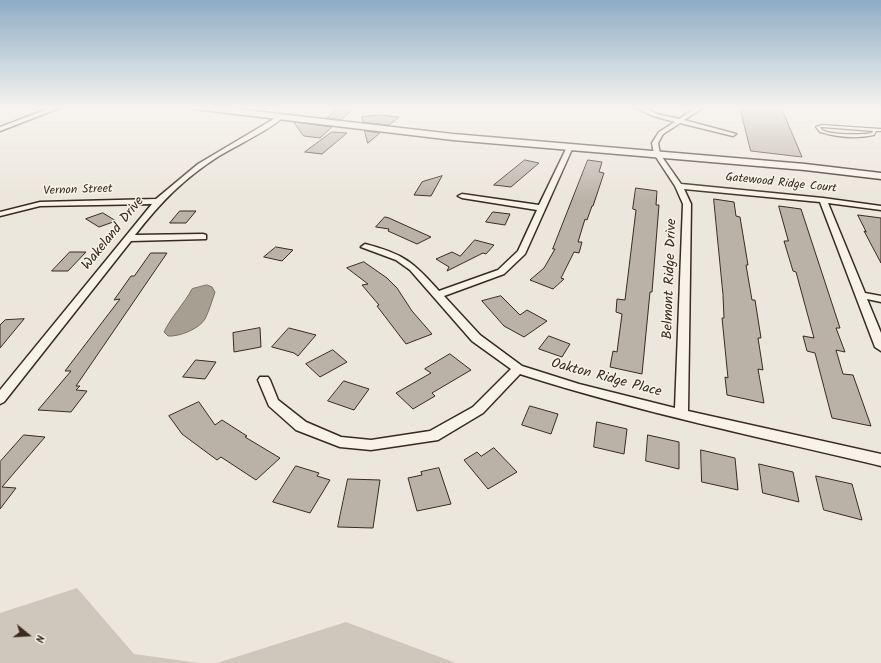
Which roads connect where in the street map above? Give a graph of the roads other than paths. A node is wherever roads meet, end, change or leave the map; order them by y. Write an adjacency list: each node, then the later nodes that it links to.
1 (246, 138): 10 (street, Wakeland Drive)
2 (464, 138): 4 (street)
3 (659, 138): 5 (street)
4 (570, 147): 5 (street); 11 (street)
5 (657, 154): 6 (street); 7 (street, Belmont Ridge Drive)
6 (881, 176)
7 (679, 186): 9 (street, Gatewood Ridge Court); 24 (street, Belmont Ridge Drive)
8 (462, 196): 11 (street)
9 (823, 200): 12 (street, Gatewood Ridge Court); 18 (street)
10 (158, 201): 13 (street, Vernon Street); 15 (street, Wakeland Drive)
11 (542, 208): 17 (street)
12 (881, 208)
13 (0, 214)
14 (203, 237): 15 (street)
15 (129, 238): 23 (street, Wakeland Drive)
16 (365, 247): 17 (street, Oakton Ridge Place)
17 (437, 295): 21 (street, Oakton Ridge Place)
18 (860, 295): 19 (street); 20 (street)
19 (881, 299)
20 (881, 347)
21 (518, 369): 22 (street); 24 (street, Oakton Ridge Place)
22 (264, 380)
23 (0, 400)
24 (680, 414): 25 (street, Oakton Ridge Place)
25 (881, 460)

